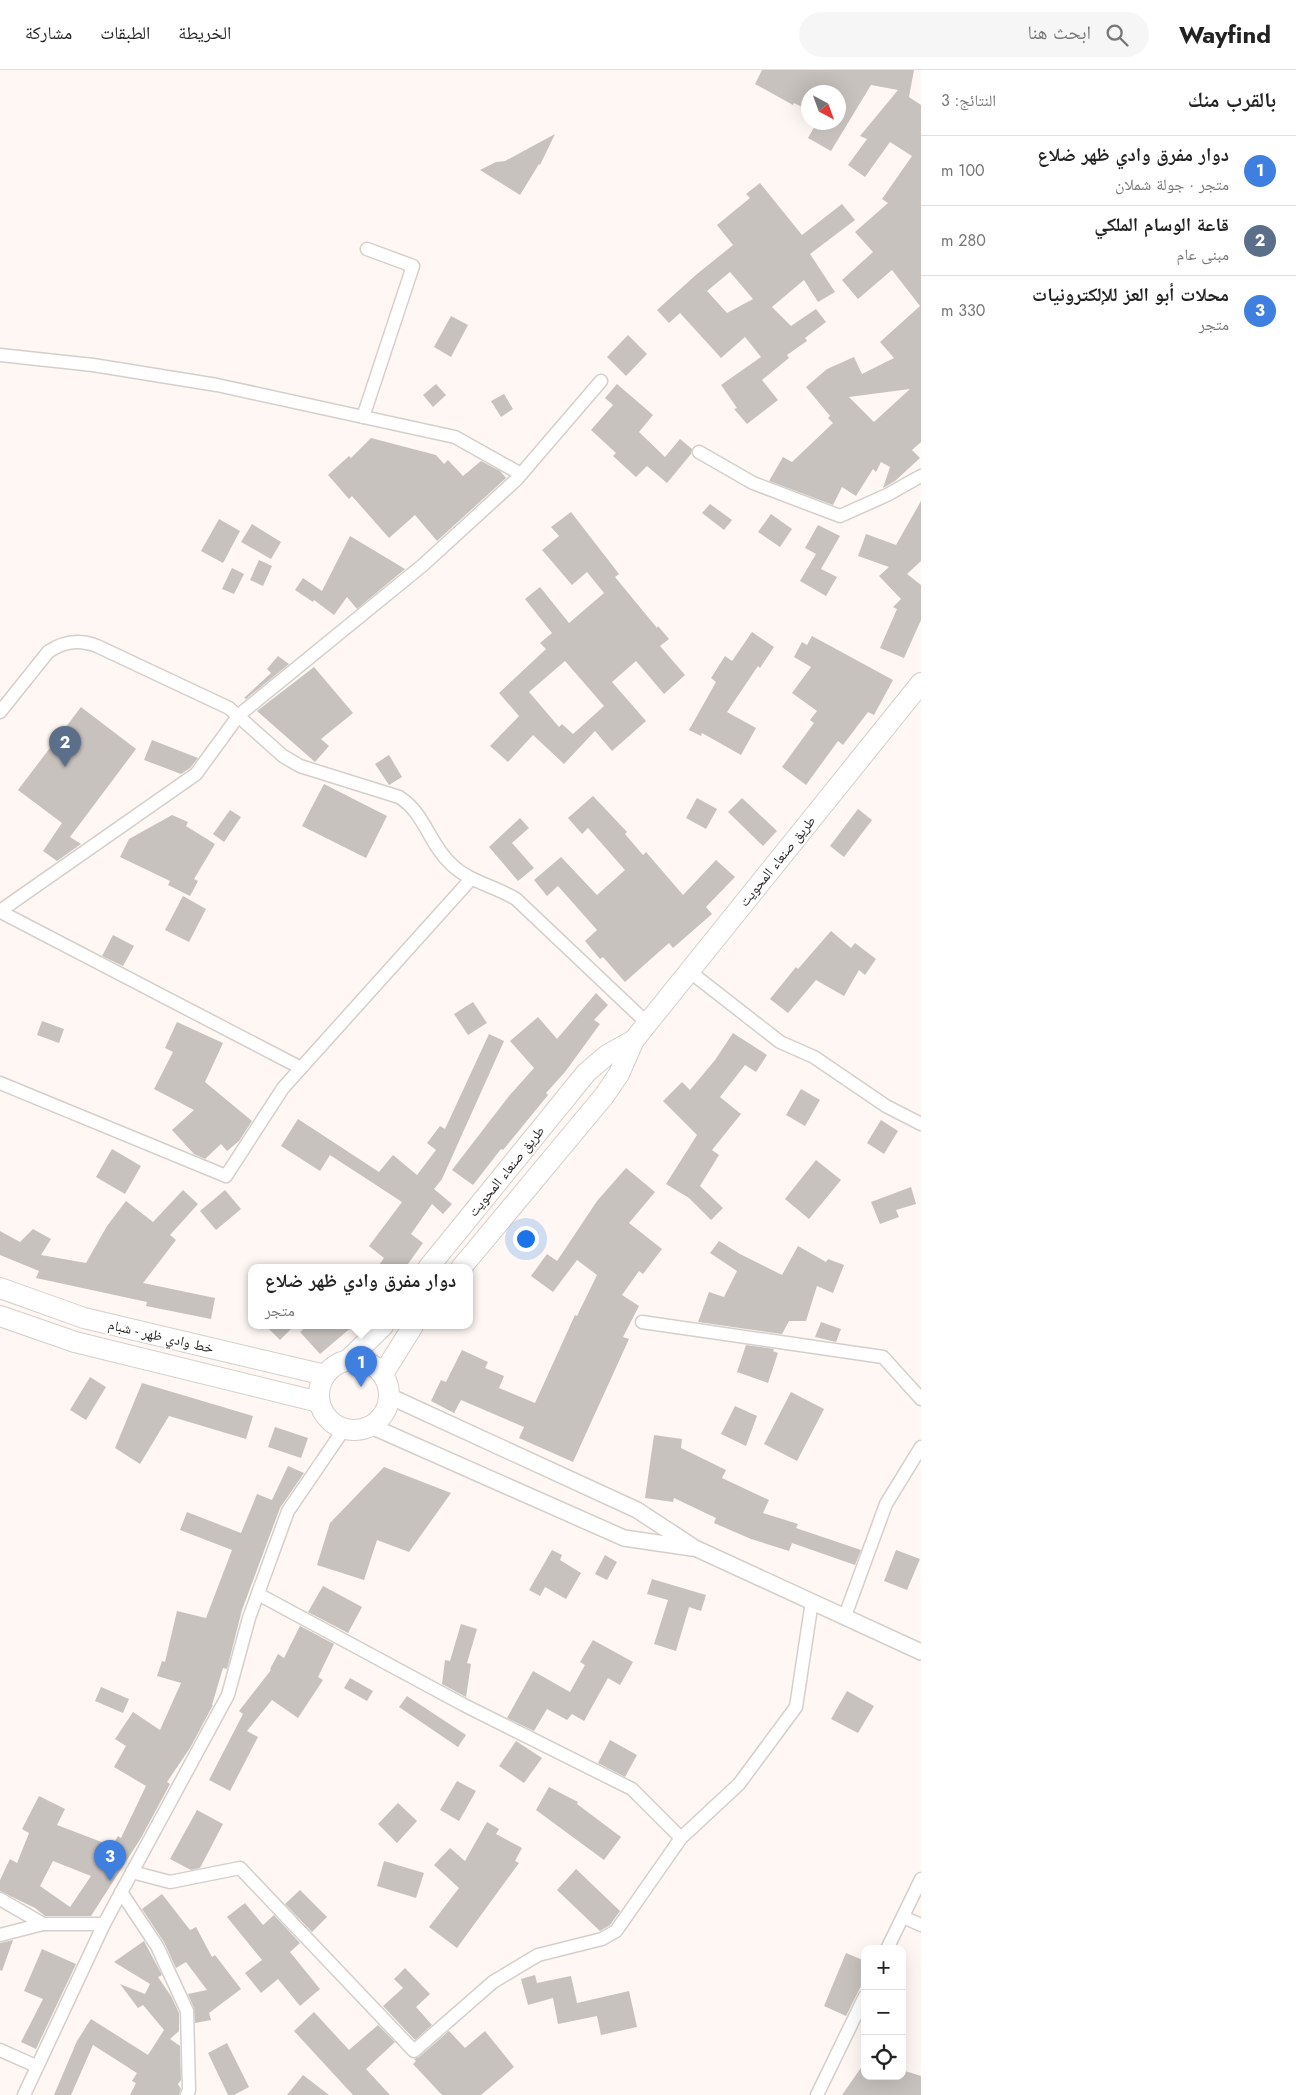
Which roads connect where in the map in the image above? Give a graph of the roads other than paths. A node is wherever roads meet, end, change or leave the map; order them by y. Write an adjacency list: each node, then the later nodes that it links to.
1 (367, 249): 4 (street)
2 (0, 355): 4 (street)
3 (602, 381): 6 (street)
4 (363, 417): 6 (street)
5 (699, 452): 7 (street)
6 (521, 474): 10 (street)
7 (921, 476)
8 (921, 683): 13 (main road, طريق صنعاء المحويت)
9 (0, 712): 10 (street)
10 (239, 715): 11 (street); 12 (street)
11 (471, 879): 14 (street); 16 (street)
12 (0, 913): 16 (street)
13 (689, 971): 14 (main road, طريق صنعاء المحويت); 18 (street)
14 (648, 1023): 15 (main road, طريق صنعاء المحويت)
15 (634, 1040): 19 (main road, طريق صنعاء المحويت); 20 (main road, طريق صنعاء المحويت)
16 (301, 1068): 17 (street)
17 (0, 1083)
18 (921, 1124)
19 (431, 1264)
20 (464, 1264)
21 (0, 1288): 28 (main road, خط وادي ظهر - شبام)
22 (0, 1316): 31 (main road, خط وادي ظهر - شبام)
23 (642, 1322): 30 (street)
24 (380, 1329): 26 (main road)
25 (411, 1329): 27 (main road)
26 (348, 1360): 27 (main road); 28 (main road)
27 (382, 1374): 29 (main road)
28 (325, 1375): 31 (main road)
29 (389, 1396): 32 (main road); 35 (street)
30 (921, 1399)
31 (319, 1402): 33 (main road)
32 (371, 1426): 33 (main road); 35 (street)
33 (344, 1429): 36 (street)
34 (921, 1447): 38 (street)
35 (695, 1548): 37 (street)
36 (258, 1594): 40 (street); 41 (street)
37 (812, 1601): 38 (street); 40 (street)
38 (845, 1616): 39 (street)
39 (921, 1652)
40 (681, 1838): 41 (street)
41 (132, 1872): 43 (street)
42 (921, 1879): 45 (street)
43 (121, 1892): 47 (street); 55 (street)
44 (0, 1898): 46 (street)
45 (903, 1916): 48 (street); 50 (street)
46 (44, 1924): 47 (street); 49 (street)
47 (104, 1924): 53 (street)
48 (921, 1925)
49 (0, 1934)
50 (890, 1945)
51 (861, 2004): 56 (street)
52 (0, 2050): 53 (street)
53 (36, 2066): 54 (street)
54 (24, 2095)
55 (187, 2095)
56 (817, 2095)

